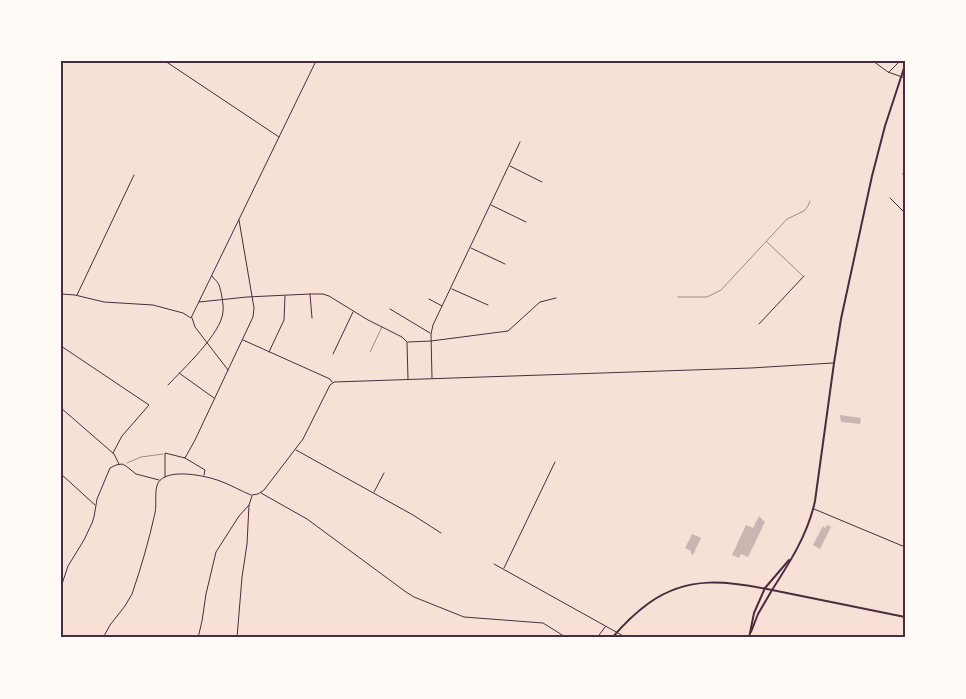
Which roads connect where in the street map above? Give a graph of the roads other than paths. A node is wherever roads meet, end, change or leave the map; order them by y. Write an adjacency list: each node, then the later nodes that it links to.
1 (165, 61): 9 (street)
2 (316, 61): 9 (street)
3 (873, 61): 6 (street)
4 (900, 61): 6 (street)
5 (905, 65): 7 (main road)
6 (888, 72): 7 (street)
7 (901, 77): 8 (street); 55 (main road)
8 (905, 78)
9 (279, 137): 20 (street)
10 (520, 142): 11 (street)
11 (509, 166): 15 (street); 18 (street)
12 (905, 167): 14 (street)
13 (134, 175): 30 (street)
14 (905, 179)
15 (542, 182)
16 (890, 198): 19 (street)
17 (810, 201): 22 (lane)
18 (490, 204): 21 (street); 23 (street)
19 (905, 213)
20 (239, 219): 25 (street); 32 (street)
21 (526, 222)
22 (766, 241): 26 (lane); 33 (lane)
23 (470, 247): 24 (street); 27 (street)
24 (505, 264)
25 (212, 276): 35 (street); 37 (street)
26 (804, 276): 44 (street)
27 (451, 288): 38 (street); 39 (street)
28 (61, 294): 30 (street)
29 (310, 294): 31 (street); 41 (street); 43 (street)
30 (76, 295): 42 (street)
31 (285, 295): 32 (street); 52 (street)
32 (252, 297): 35 (street); 47 (street)
33 (678, 297)
34 (556, 298): 48 (street)
35 (222, 299): 37 (street); 50 (street)
36 (429, 299): 39 (street)
37 (199, 302): 42 (street)
38 (488, 305)
39 (442, 307): 46 (street)
40 (390, 309): 46 (street)
41 (353, 312): 45 (street); 54 (street)
42 (191, 318): 50 (street)
43 (312, 318)
44 (759, 324)
45 (382, 327): 49 (street); 53 (lane)
46 (431, 334): 48 (street)
47 (243, 340): 52 (street); 56 (street)
48 (431, 341): 49 (street); 58 (street)
49 (407, 342): 59 (street)
50 (207, 343): 56 (street); 57 (street)
51 (61, 346): 66 (street)
52 (269, 352): 60 (street)
53 (370, 352)
54 (333, 354)
55 (834, 363): 58 (street); 81 (main road)
56 (228, 370): 62 (street)
57 (179, 373): 61 (street); 62 (street)
58 (432, 378): 59 (street)
59 (408, 379): 60 (street)
60 (332, 383): 64 (street)
61 (168, 385)
62 (215, 398): 67 (street)
63 (61, 408): 66 (street)
64 (296, 450): 76 (street); 77 (street)
65 (165, 453): 67 (street); 69 (lane); 74 (street)
66 (113, 454): 70 (street)
67 (185, 458): 73 (street)
68 (555, 462): 86 (street)
69 (127, 463)
70 (119, 464): 75 (street); 79 (street)
71 (384, 473): 77 (street)
72 (61, 474): 79 (street)
73 (204, 476): 74 (street); 78 (street)
74 (165, 477): 75 (street)
75 (160, 481): 94 (street)
76 (260, 493): 78 (street); 99 (street)
77 (374, 494): 82 (street)
78 (252, 495): 80 (street)
79 (95, 505): 87 (street)
80 (249, 505): 97 (street); 98 (street)
81 (814, 508): 83 (street); 84 (main road)
82 (441, 533)
83 (905, 547)
84 (791, 558): 88 (main road); 89 (main road)
85 (494, 564): 86 (street)
86 (503, 569): 91 (street)
87 (61, 587)
88 (765, 588): 89 (main road); 92 (main road); 93 (main road)
89 (772, 590): 90 (main road); 93 (main road)
90 (905, 617)
91 (605, 626): 92 (street); 100 (street)
92 (617, 632): 101 (main road); 102 (street)
93 (749, 636)
94 (103, 638)
95 (148, 638): 96 (street)
96 (153, 638)
97 (198, 638)
98 (237, 638)
99 (567, 638)
100 (597, 638)
101 (612, 638)
102 (627, 638)

